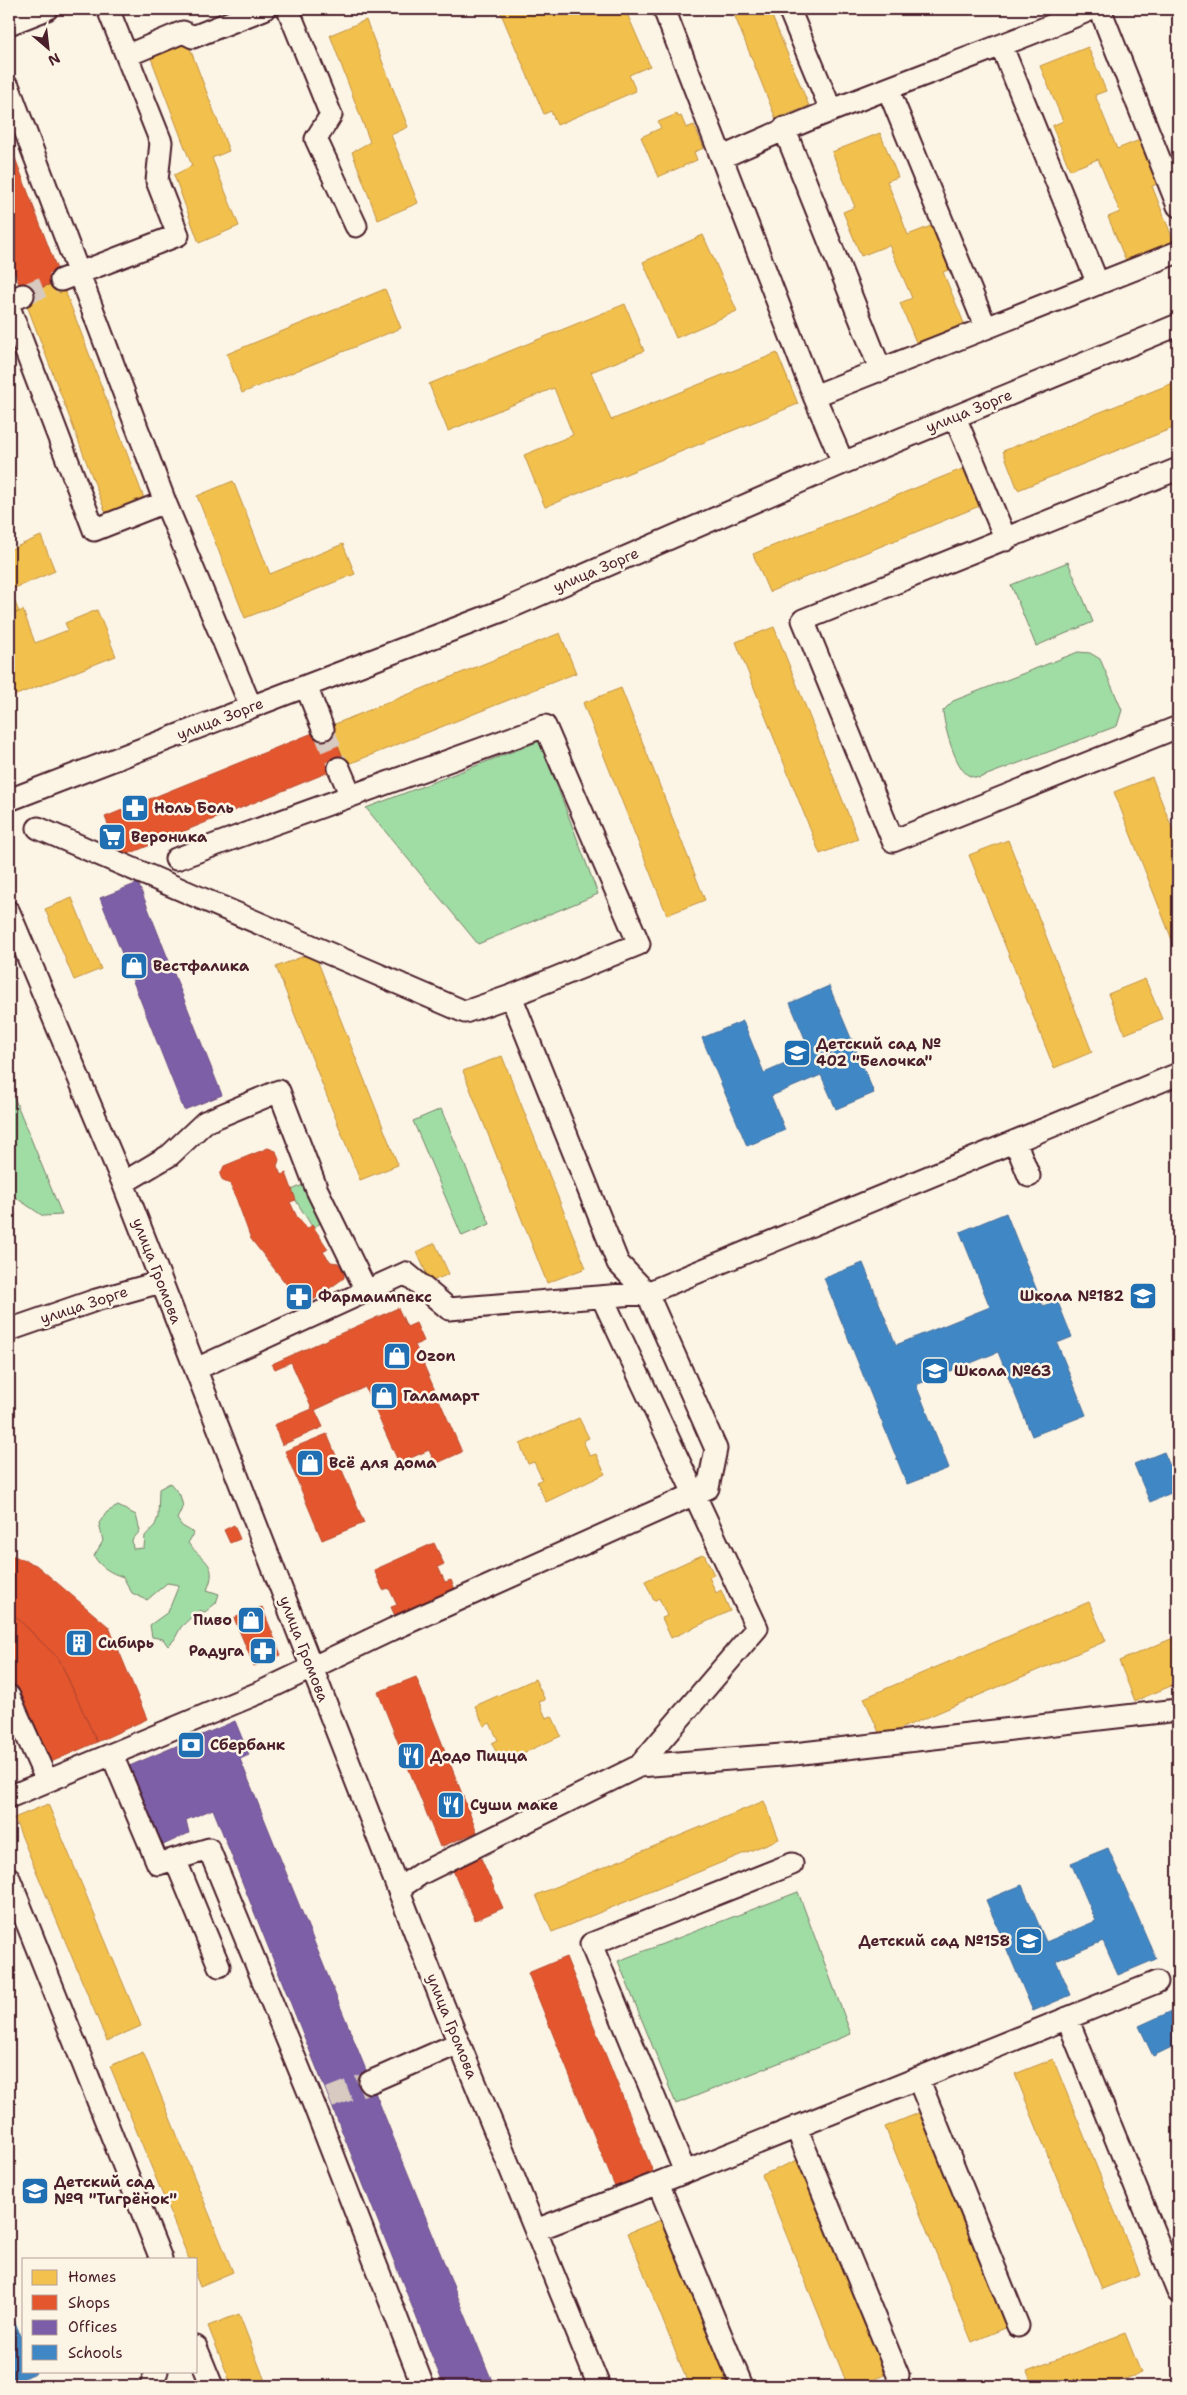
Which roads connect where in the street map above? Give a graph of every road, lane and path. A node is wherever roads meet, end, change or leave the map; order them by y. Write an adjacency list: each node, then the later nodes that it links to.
1 (47, 9): 9 (street)
2 (108, 9): 11 (street)
3 (264, 9): 11 (street)
4 (288, 9): 18 (street)
5 (664, 9): 16 (street)
6 (789, 9): 14 (street)
7 (1092, 9): 10 (street)
8 (1100, 9): 17 (street)
9 (9, 24)
10 (1002, 47): 13 (street); 21 (street)
11 (128, 55): 20 (street)
12 (9, 88): 20 (street)
13 (888, 89): 14 (street); 24 (street)
14 (831, 110): 15 (street)
15 (784, 128): 16 (street); 25 (street)
16 (723, 156): 26 (street)
17 (1178, 206)
18 (356, 226)
19 (1178, 252): 21 (street)
20 (70, 277): 30 (street)
21 (1098, 284): 24 (street)
22 (14, 301): 30 (street)
23 (1178, 325): 27 (street, улица Зорге)
24 (986, 328): 25 (street)
25 (881, 371): 26 (street)
26 (814, 396): 28 (street)
27 (955, 417): 28 (street, улица Зорге); 31 (street)
28 (843, 463): 32 (street, улица Зорге)
29 (1178, 469): 31 (street)
30 (166, 502): 33 (street)
31 (1006, 540): 34 (street)
32 (306, 686): 33 (street, улица Зорге); 35 (street)
33 (251, 707): 38 (street, улица Зорге)
34 (1178, 727)
35 (323, 729)
36 (339, 768): 37 (street)
37 (351, 796): 40 (street); 42 (street)
38 (9, 800)
39 (38, 828): 42 (street)
40 (176, 859)
41 (9, 912): 46 (street, улица Громова)
42 (511, 996): 49 (street)
43 (1178, 1074): 44 (street)
44 (1015, 1141): 45 (street); 49 (street)
45 (1029, 1176)
46 (123, 1183): 47 (street, улица Громова); 48 (street)
47 (161, 1282): 51 (street, улица Зорге); 52 (street, улица Громова)
48 (367, 1292): 50 (street); 52 (street)
49 (647, 1293): 50 (street); 53 (street)
50 (602, 1297): 53 (street)
51 (9, 1330)
52 (196, 1369): 54 (street, улица Громова)
53 (694, 1494): 54 (street); 58 (street)
54 (311, 1667): 57 (street); 64 (street, улица Громова)
55 (9, 1696): 59 (street)
56 (1178, 1710): 58 (street)
57 (112, 1755): 59 (street); 61 (street)
58 (639, 1766): 64 (street)
59 (47, 1781): 60 (street)
60 (9, 1797)
61 (175, 1859): 65 (street); 83 (street)
62 (792, 1864): 72 (street)
63 (9, 1878): 75 (street)
64 (398, 1889): 68 (street, улица Громова)
65 (219, 1966)
66 (1157, 1982): 67 (street)
67 (1067, 2018): 69 (street); 76 (street)
68 (459, 2043): 70 (street); 74 (street, улица Громова)
69 (918, 2078): 71 (street); 77 (street)
70 (370, 2082)
71 (796, 2127): 72 (street); 80 (street)
72 (685, 2172): 73 (street)
73 (658, 2183): 74 (street); 85 (street)
74 (536, 2230): 84 (street, улица Громова)
75 (161, 2258)
76 (1178, 2292)
77 (1018, 2326)
78 (198, 2352): 82 (street)
79 (157, 2372): 81 (street)
80 (898, 2375)
81 (150, 2386)
82 (212, 2386)
83 (423, 2386)
84 (599, 2386)
85 (742, 2386)

